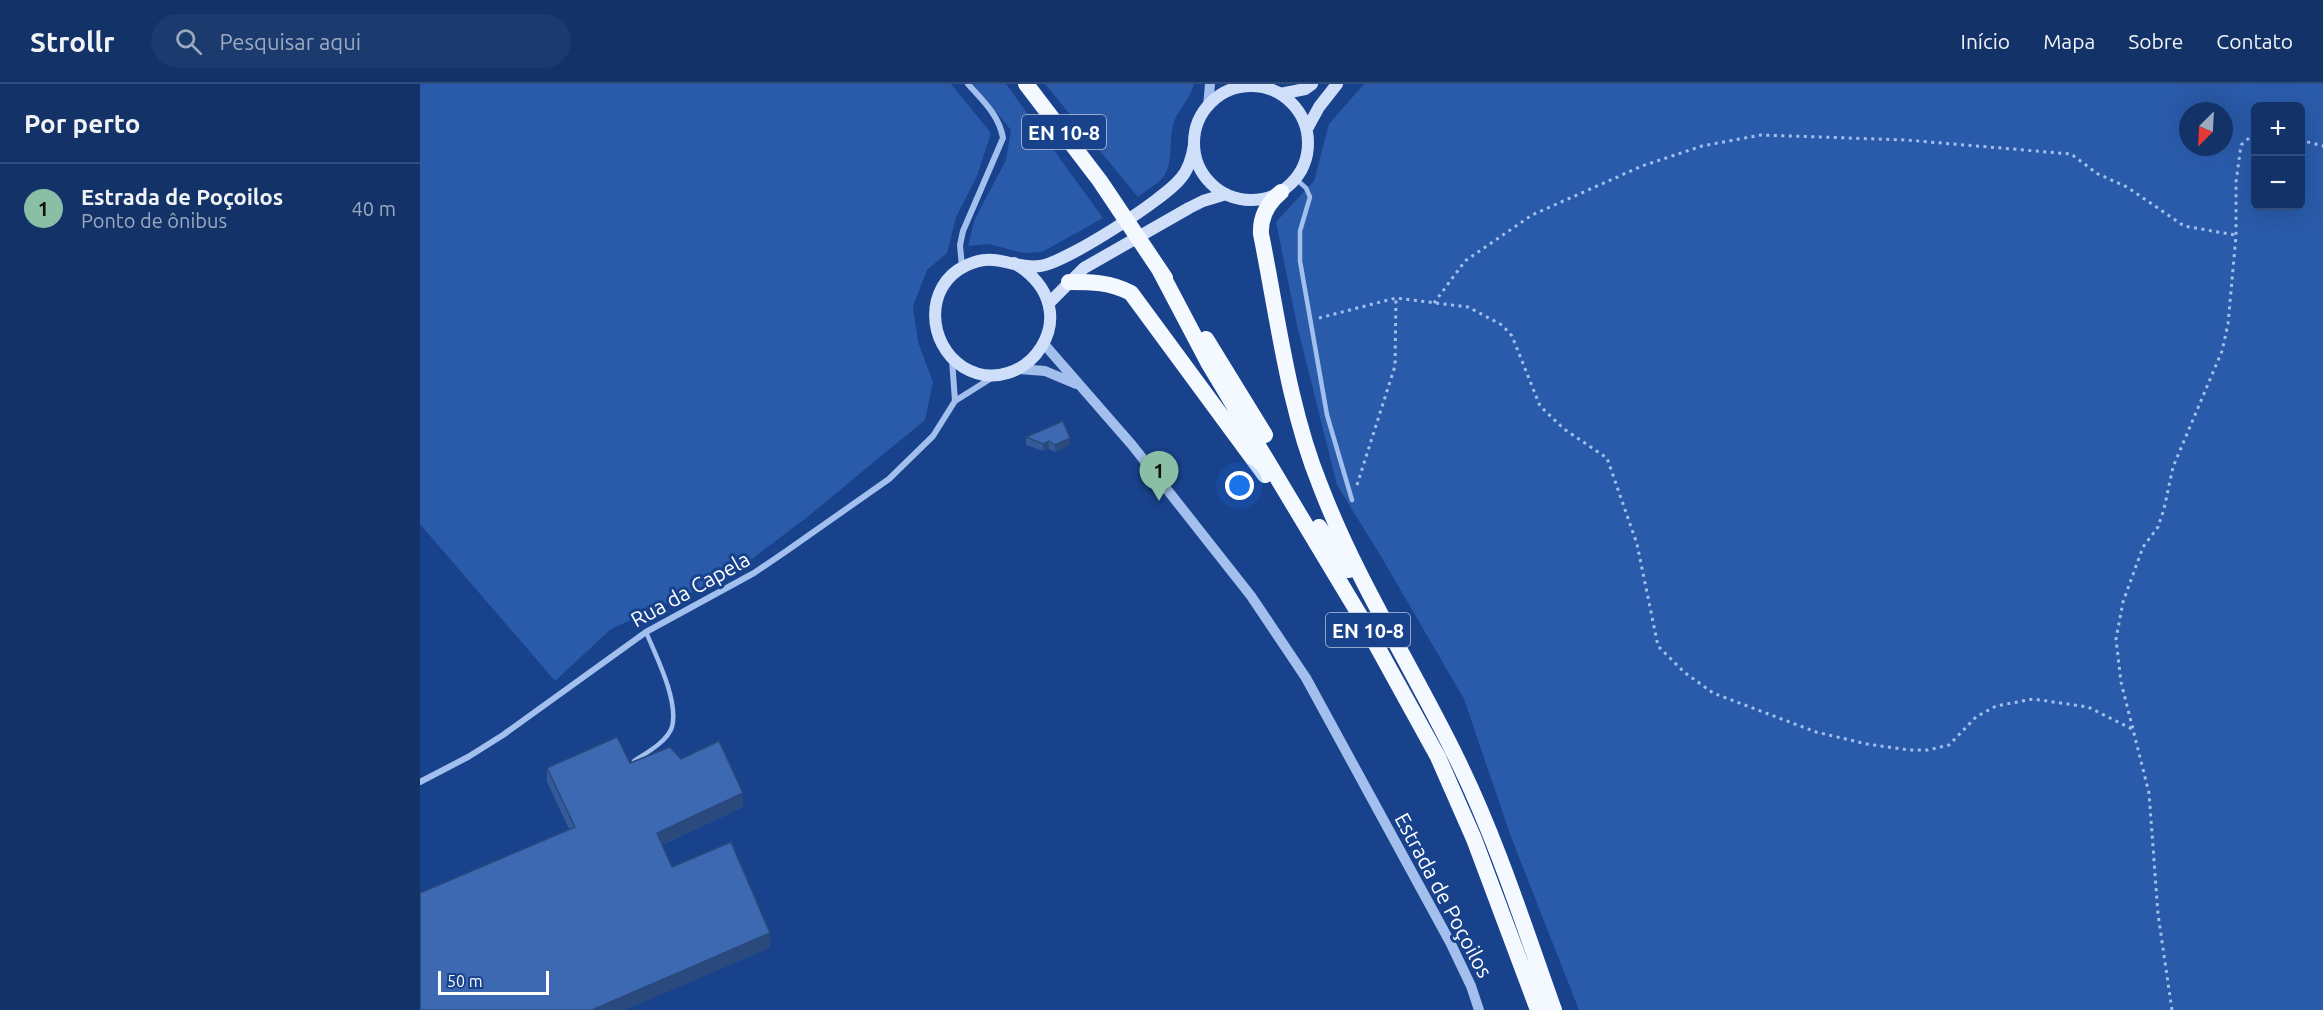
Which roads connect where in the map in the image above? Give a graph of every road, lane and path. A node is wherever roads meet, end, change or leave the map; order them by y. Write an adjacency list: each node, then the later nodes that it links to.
1 (968, 84): 19 (street)
2 (1026, 84): 32 (highway, EN 10-8)
3 (1210, 84): 8 (street)
4 (1312, 84): 7 (main road)
5 (1337, 84): 9 (main road)
6 (1251, 85): 7 (main road); 8 (main road)
7 (1280, 94): 9 (main road)
8 (1208, 107): 12 (main road)
9 (1307, 129): 14 (main road)
10 (2251, 136): 17 (path)
11 (2305, 141): 13 (path)
12 (1194, 145): 16 (main road); 18 (main road)
13 (2323, 146)
14 (1296, 179): 15 (main road); 24 (lane)
15 (1281, 192): 16 (main road); 32 (highway)
16 (1226, 194): 20 (main road)
17 (2236, 236): 23 (path); 34 (path)
18 (1014, 263): 19 (main road); 22 (main road)
19 (962, 267): 26 (main road)
20 (1069, 282): 22 (main road); 32 (highway)
21 (1396, 298): 23 (path); 24 (path); 31 (path)
22 (1049, 303): 25 (main road)
23 (1434, 303): 34 (path)
24 (1311, 321): 31 (lane)
25 (1044, 344): 27 (main road, Estrada de Poçoilos); 29 (street, Estrada de Poçoilos)
26 (952, 358): 28 (main road, Estrada de Poçoilos); 30 (street)
27 (1019, 369): 28 (main road, Estrada de Poçoilos); 29 (street, Estrada de Poçoilos)
28 (996, 375): 30 (street, Rua da Capela)
29 (1084, 388): 37 (street, Estrada de Poçoilos)
30 (955, 401): 33 (street, Rua da Capela)
31 (1352, 500)
32 (1369, 614): 38 (highway, EN 10-8); 39 (highway, EN 10-8)
33 (646, 632): 35 (lane); 36 (street, Rua da Capela)
34 (2132, 729): 40 (path)
35 (634, 761)
36 (420, 782)
37 (1479, 1010)
38 (1538, 1010)
39 (1554, 1010)
40 (2172, 1010)

